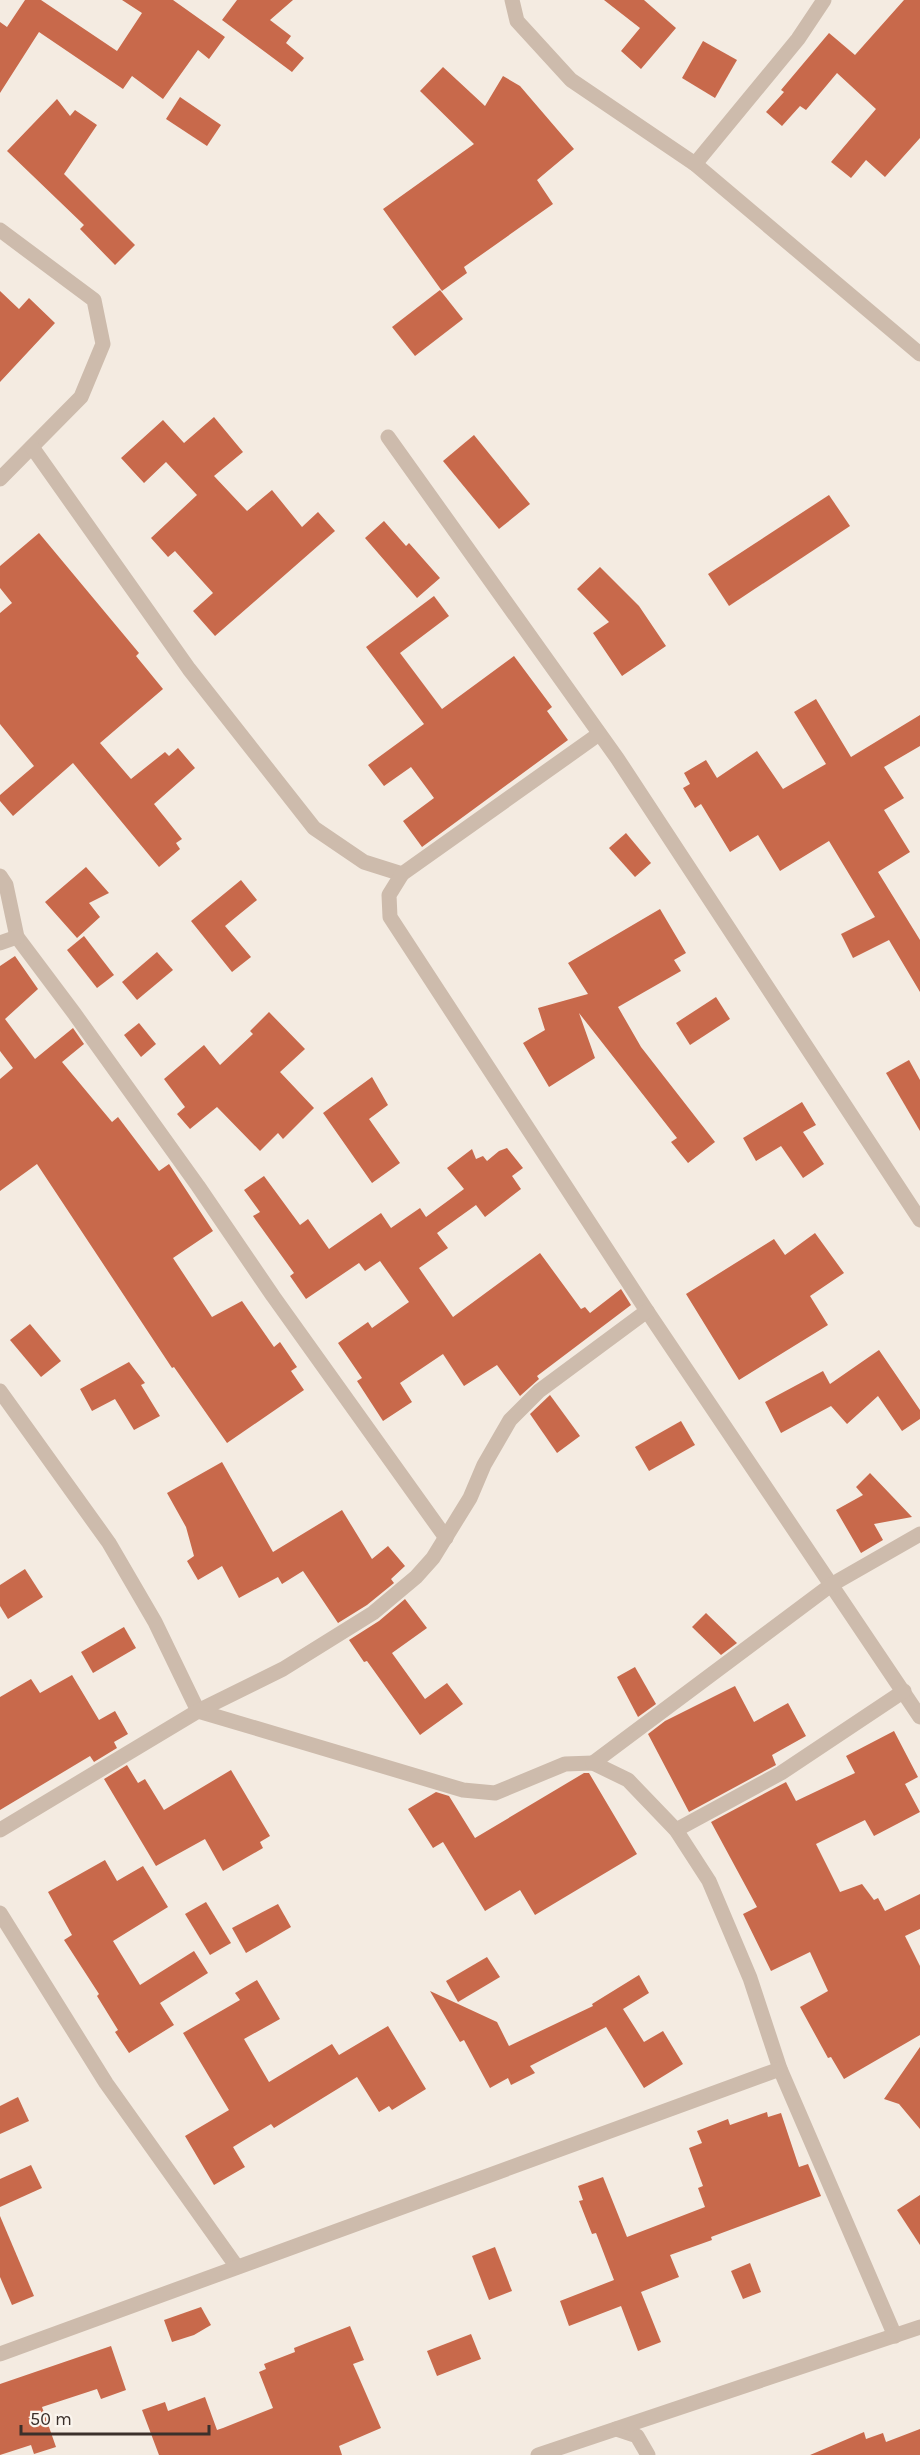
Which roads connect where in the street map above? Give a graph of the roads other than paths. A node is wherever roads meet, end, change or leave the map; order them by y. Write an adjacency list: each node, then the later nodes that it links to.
1 (512, 0): 3 (street)
2 (824, 0): 3 (street)
3 (695, 164): 5 (street)
4 (0, 230): 7 (street)
5 (920, 354)
6 (388, 437): 9 (street)
7 (32, 447): 8 (street); 10 (street)
8 (0, 479)
9 (599, 734): 10 (street); 14 (street)
10 (402, 874): 15 (street)
11 (0, 876): 12 (street)
12 (17, 937): 13 (street); 18 (street)
13 (0, 943)
14 (920, 1220)
15 (647, 1311): 18 (street); 19 (street)
16 (0, 1390): 21 (street)
17 (920, 1534): 19 (street)
18 (446, 1538): 21 (street)
19 (831, 1585): 20 (street); 23 (street)
20 (904, 1691): 22 (street); 25 (street)
21 (198, 1711): 23 (street); 24 (street)
22 (920, 1717)
23 (593, 1764): 25 (street)
24 (0, 1830)
25 (676, 1830): 27 (street)
26 (0, 1913): 28 (street)
27 (780, 2069): 28 (street); 30 (street)
28 (237, 2267): 31 (street)
29 (920, 2326): 30 (street)
30 (895, 2336): 32 (street)
31 (0, 2354)
32 (616, 2429): 33 (street); 34 (street)
33 (538, 2455)
34 (648, 2455)

